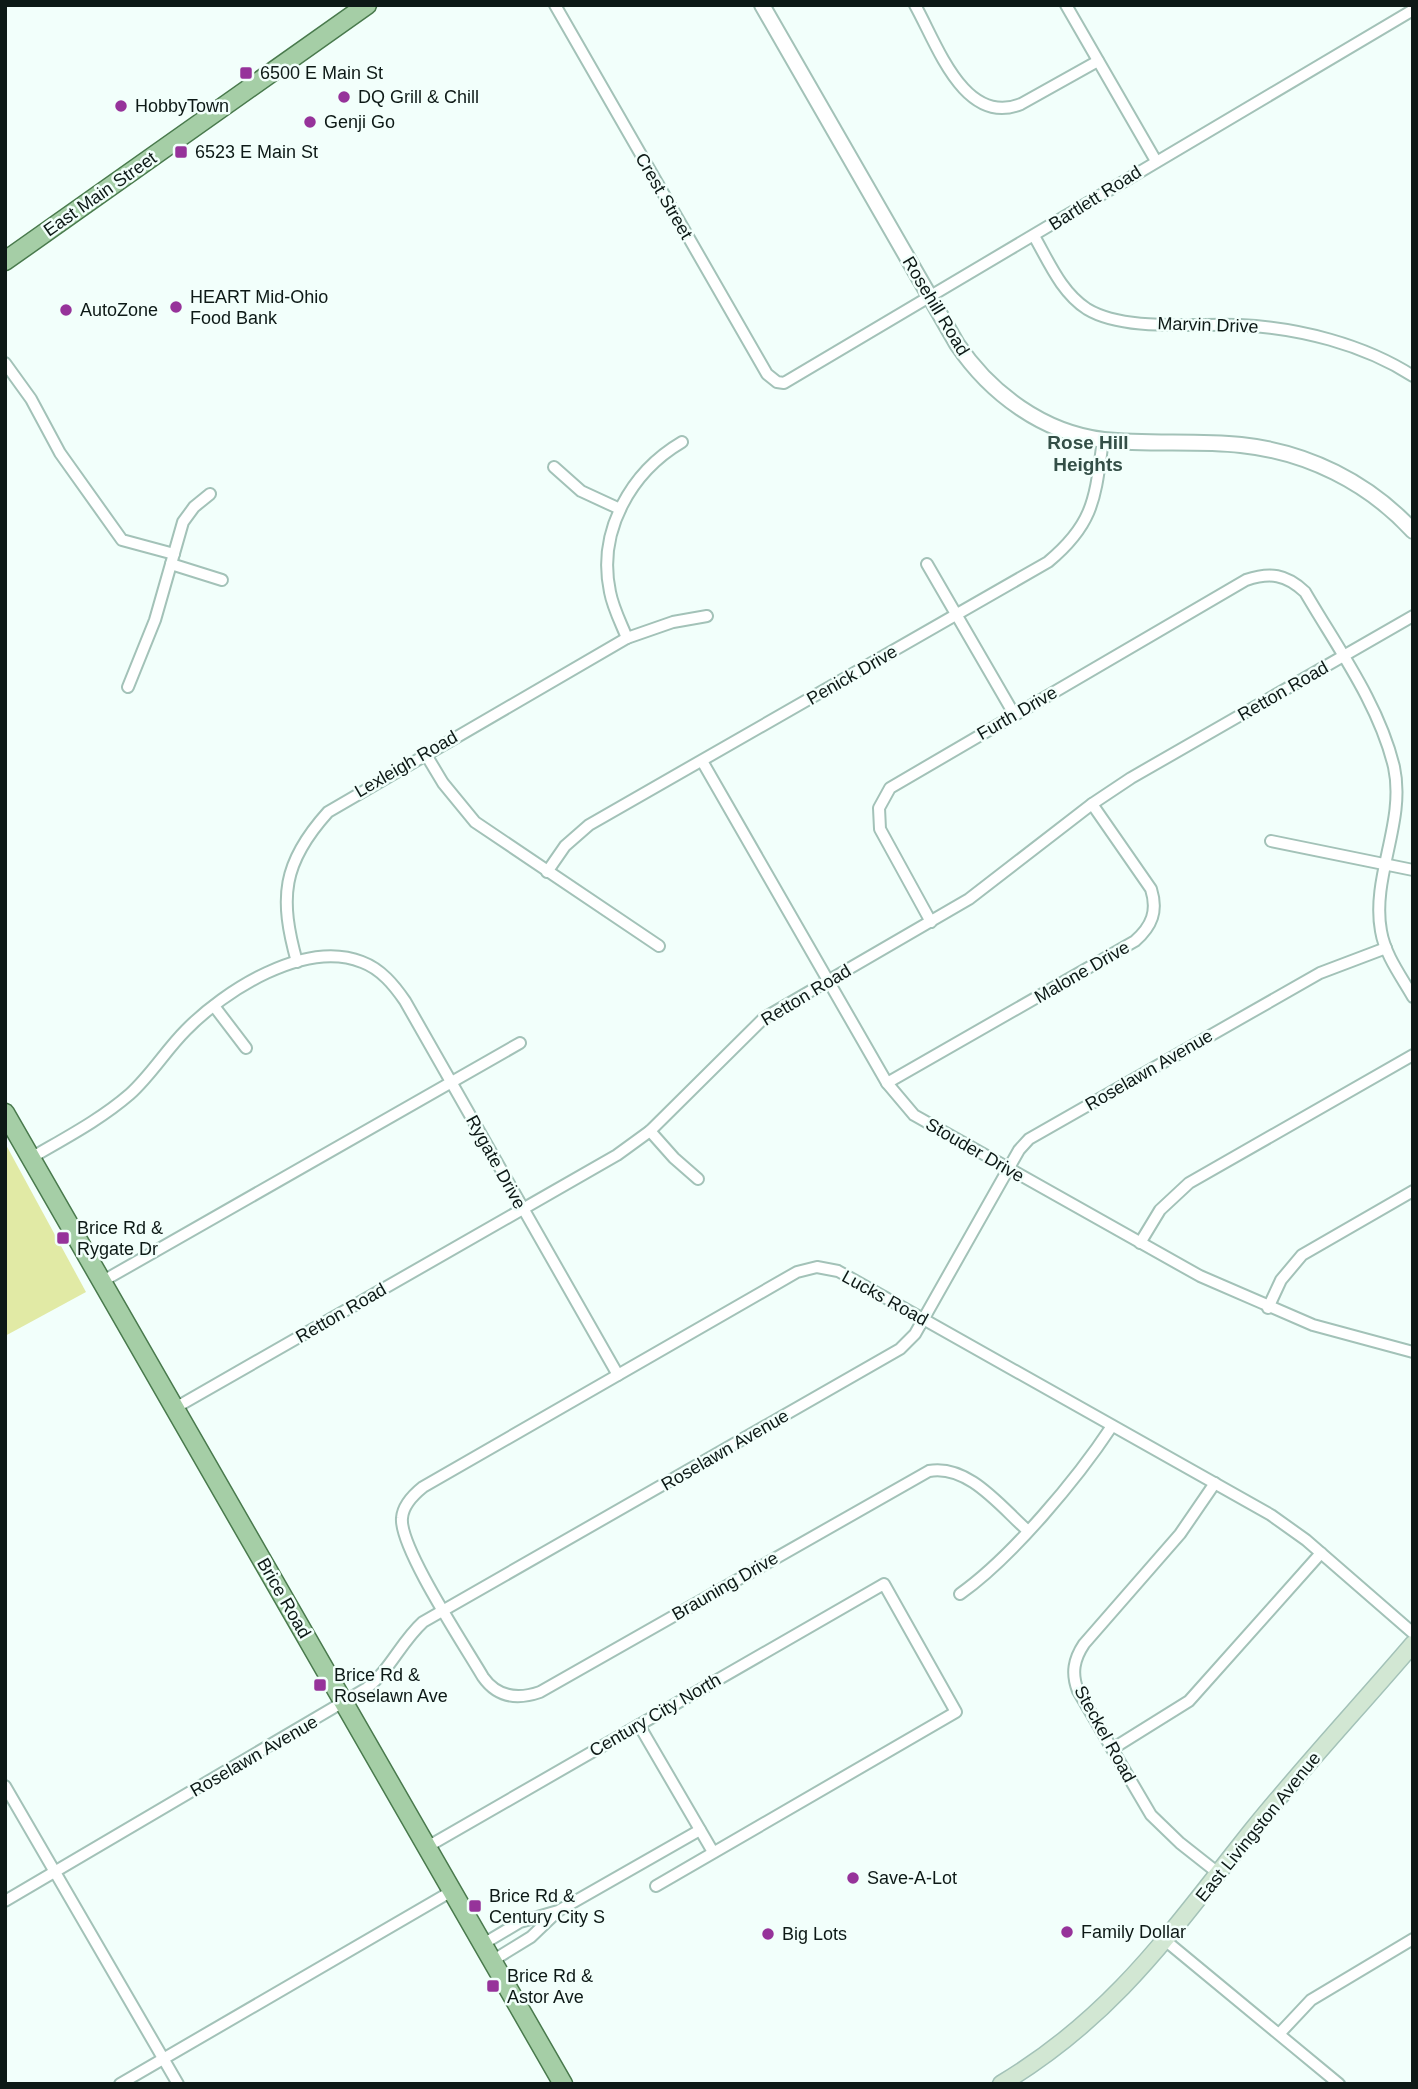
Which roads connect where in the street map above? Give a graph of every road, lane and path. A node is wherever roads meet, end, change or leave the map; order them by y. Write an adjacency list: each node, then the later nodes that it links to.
1 (367, 5): 10 (main road, East Main Street)
2 (555, 5): 14 (street, Crest Street)
3 (762, 5): 11 (street, Rosehill Road)
4 (915, 5): 7 (street)
5 (1066, 5): 7 (street)
6 (1413, 10): 8 (street, Bartlett Road)
7 (1098, 61): 8 (street)
8 (1156, 161): 9 (street, Bartlett Road)
9 (1034, 236): 11 (street, Bartlett Road); 13 (street, Marvin Drive)
10 (5, 261)
11 (931, 298): 14 (street, Bartlett Road); 15 (street, Rosehill Road)
12 (5, 363): 21 (street)
13 (1413, 376)
14 (777, 382)
15 (1102, 440): 20 (street, Rosehill Road); 24 (street, Penick Drive)
16 (682, 442): 19 (street)
17 (554, 467): 19 (street)
18 (211, 494): 21 (street)
19 (620, 509): 27 (street)
20 (1413, 531)
21 (172, 559): 23 (street); 29 (street)
22 (927, 564): 24 (street)
23 (222, 580)
24 (957, 615): 30 (street); 32 (street, Penick Drive)
25 (707, 616): 27 (street, Lexleigh Road)
26 (1413, 616): 28 (street, Retton Road)
27 (627, 638): 31 (street, Lexleigh Road)
28 (1342, 657): 30 (street, Furth Drive); 33 (street, Retton Road); 35 (street)
29 (128, 687)
30 (1014, 714): 38 (street, Furth Drive)
31 (425, 753): 37 (street); 41 (street, Lexleigh Road)
32 (702, 761): 37 (street, Penick Drive); 42 (street, Stouder Drive)
33 (1092, 804): 38 (street, Retton Road); 49 (street, Malone Drive)
34 (1271, 842): 35 (street)
35 (1387, 864): 36 (street); 40 (street)
36 (1413, 870)
37 (547, 872): 39 (street)
38 (931, 922): 42 (street, Retton Road)
39 (659, 946)
40 (1385, 948): 43 (street); 53 (street, Roselawn Avenue)
41 (297, 962): 44 (street); 48 (street, Rygate Drive)
42 (828, 981): 49 (street, Stouder Drive); 51 (street, Retton Road)
43 (1413, 998)
44 (214, 1006): 46 (street); 52 (street)
45 (520, 1043): 48 (street)
46 (246, 1048)
47 (1413, 1055): 57 (street)
48 (451, 1082): 56 (street, Rygate Drive); 58 (street)
49 (887, 1083): 53 (street, Stouder Drive)
50 (5, 1113): 52 (main road, Brice Road)
51 (650, 1131): 54 (street); 56 (street, Retton Road)
52 (31, 1158): 58 (main road, Brice Road)
53 (1009, 1169): 57 (street, Stouder Drive); 60 (street, Roselawn Avenue)
54 (698, 1179)
55 (1413, 1191): 59 (street)
56 (523, 1210): 62 (street, Rygate Drive); 63 (street, Retton Road)
57 (1140, 1243): 59 (street, Stouder Drive)
58 (103, 1281): 63 (main road, Brice Road)
59 (1268, 1308): 61 (street, Stouder Drive)
60 (923, 1319): 62 (street, Lucks Road); 64 (street, Lucks Road); 69 (street, Roselawn Avenue)
61 (1413, 1352)
62 (618, 1375): 69 (street, Lucks Road)
63 (175, 1408): 72 (main road, Brice Road)
64 (1112, 1426): 65 (street, Lucks Road); 66 (street)
65 (1215, 1483): 67 (street, Lucks Road); 74 (street, Steckel Road)
66 (1027, 1530): 68 (street); 69 (street, Brauning Drive)
67 (1321, 1553): 70 (street, Lucks Road); 74 (street)
68 (960, 1594)
69 (445, 1610): 72 (street, Roselawn Avenue)
70 (1413, 1633)
71 (1413, 1644): 80 (main road, East Livingston Avenue)
72 (344, 1702): 77 (main road, Brice Road); 79 (street, Roselawn Avenue)
73 (639, 1725): 76 (street); 77 (street, Century City North); 78 (street, Century City North)
74 (1112, 1749): 80 (street, Steckel Road)
75 (5, 1786): 79 (street)
76 (700, 1830): 78 (street); 84 (street)
77 (427, 1847): 82 (main road, Brice Road)
78 (713, 1852): 81 (street)
79 (54, 1870): 83 (street, Roselawn Avenue); 90 (street)
80 (1218, 1873): 86 (main road, East Livingston Avenue)
81 (656, 1886)
82 (452, 1891): 87 (main road, Brice Road); 90 (street)
83 (5, 1901)
84 (558, 1910): 87 (street); 88 (street)
85 (1413, 1939): 89 (street)
86 (1166, 1941): 89 (street); 94 (main road, East Livingston Avenue)
87 (483, 1944): 88 (main road, Brice Road)
88 (492, 1961): 91 (main road, Brice Road)
89 (1280, 2033): 95 (street)
90 (163, 2058): 92 (street); 93 (street)
91 (561, 2083)
92 (120, 2084)
93 (178, 2084)
94 (1001, 2084)
95 (1339, 2084)

